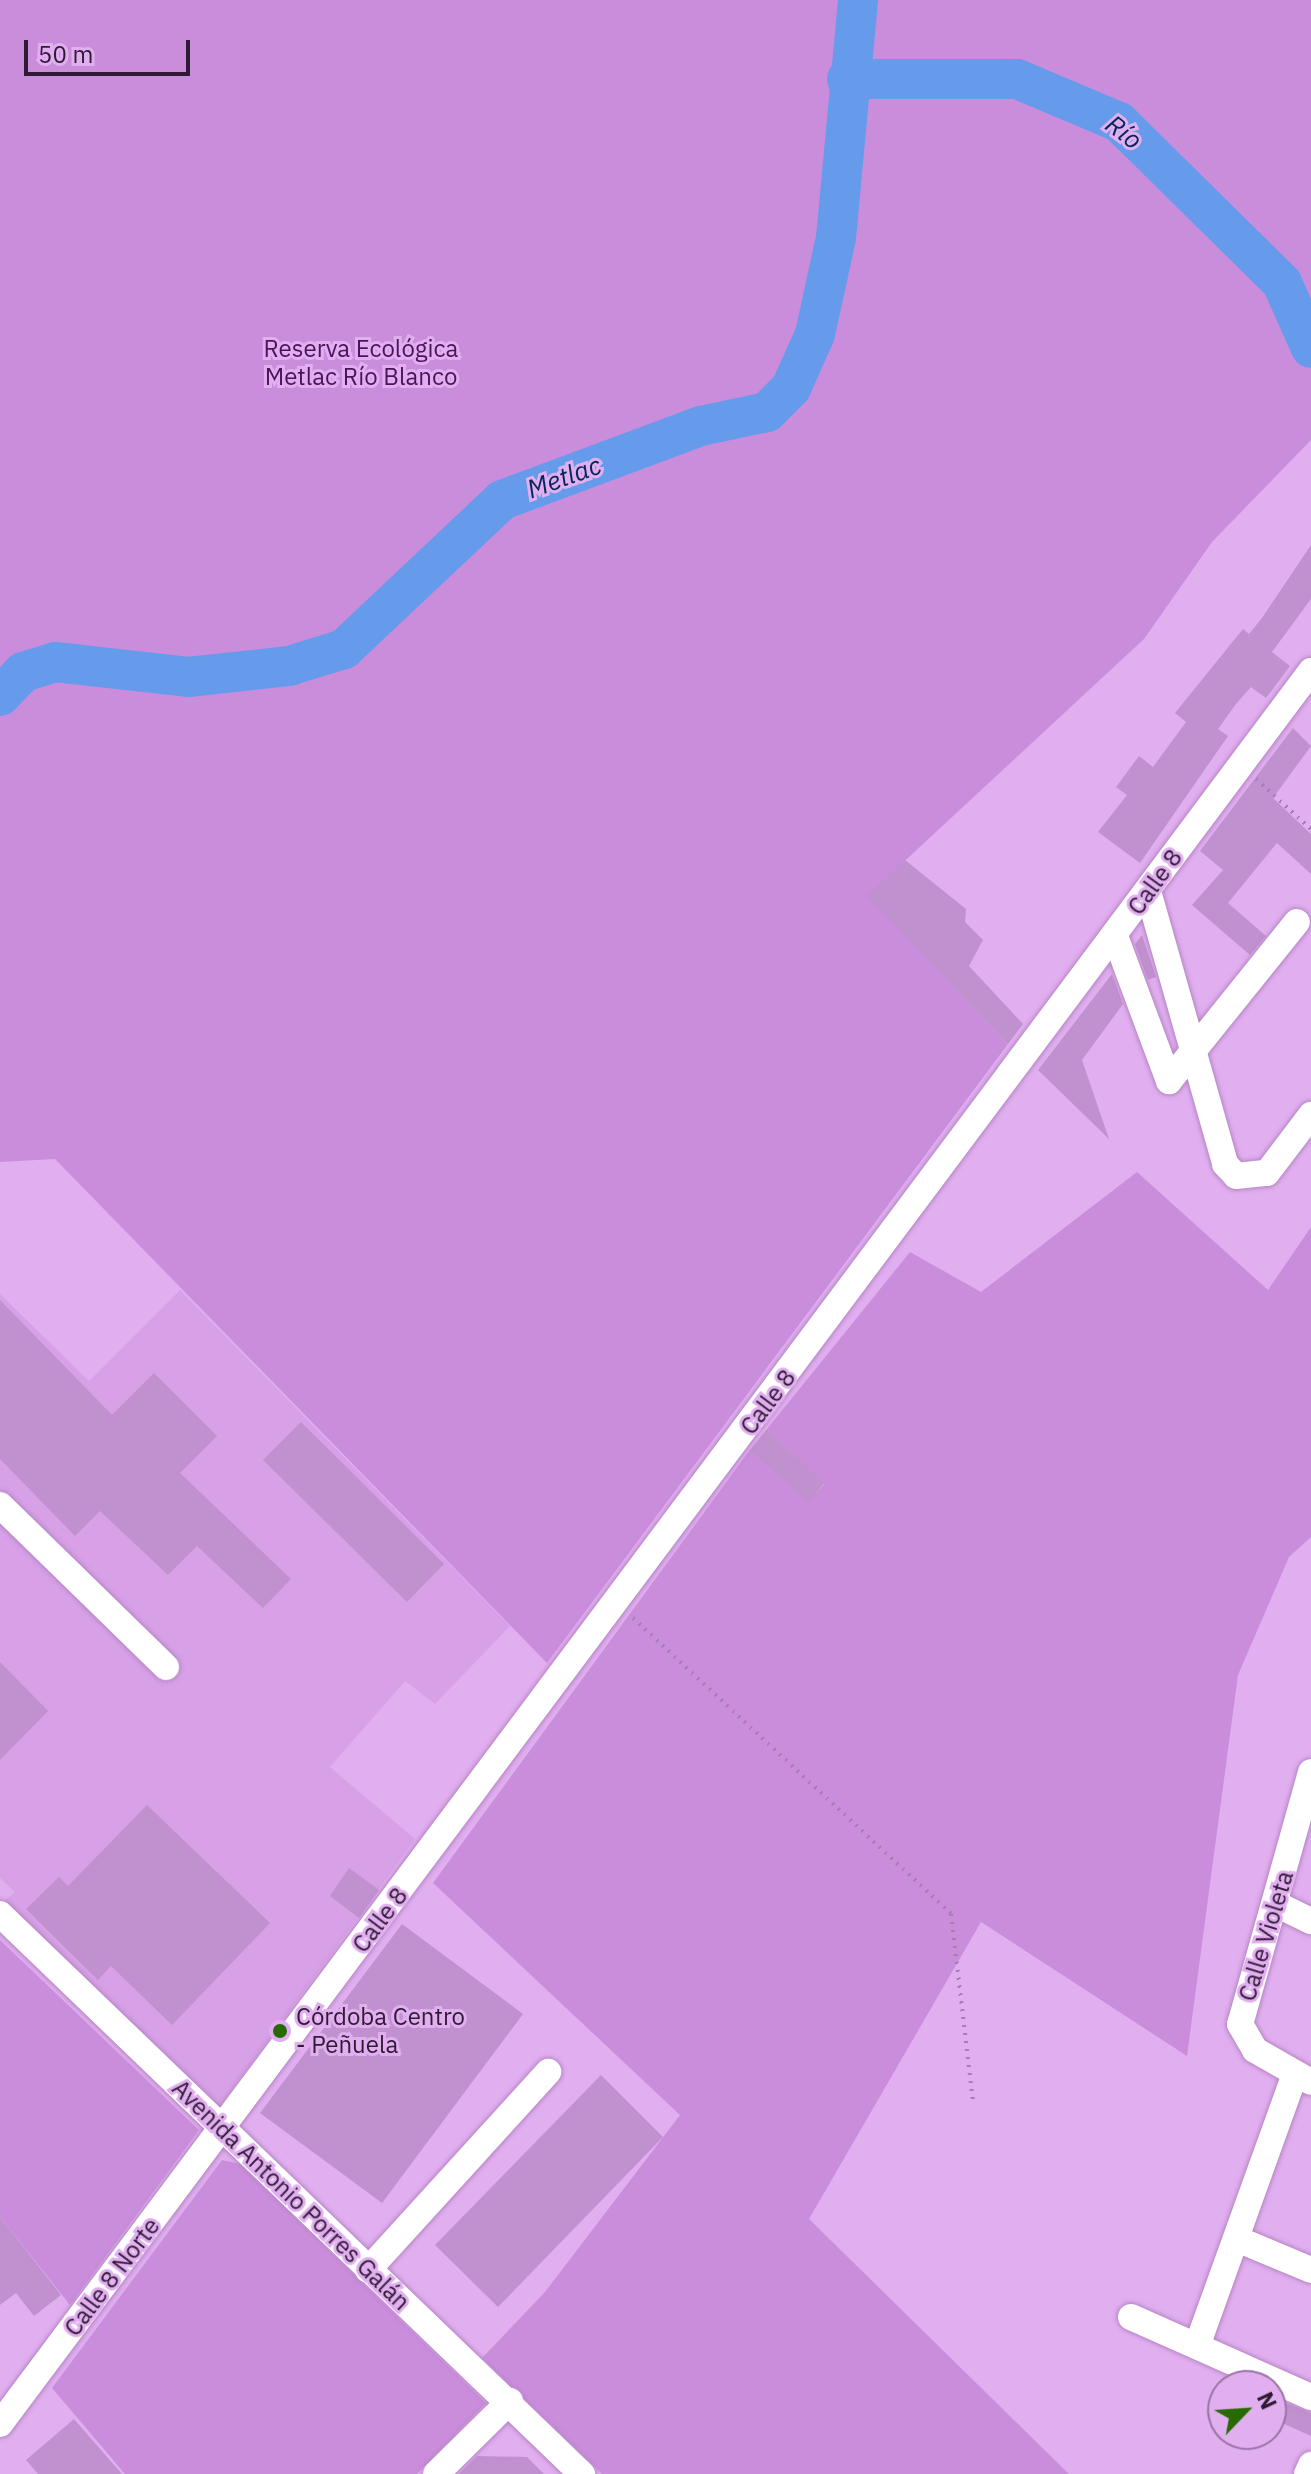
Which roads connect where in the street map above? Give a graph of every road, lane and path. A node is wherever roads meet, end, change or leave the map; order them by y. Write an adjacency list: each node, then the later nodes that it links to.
1 (1311, 671): 2 (street, Calle 8)
2 (1241, 765): 3 (path); 4 (street, Calle 8)
3 (1311, 829)
4 (1148, 891): 6 (street, Calle 8); 7 (street)
5 (1297, 922): 7 (street)
6 (1115, 936): 7 (street); 10 (street, Calle 8)
7 (1193, 1053): 8 (street)
8 (1311, 1115)
9 (0, 1505): 11 (street)
10 (617, 1603): 18 (path); 19 (street, Calle 8)
11 (166, 1667)
12 (1311, 1772): 13 (street, Calle Violeta)
13 (1278, 1905): 15 (street); 17 (street, Calle Violeta)
14 (0, 1914): 19 (street, Avenida Antonio Porres Galán)
15 (1311, 1921)
16 (548, 2072): 21 (street)
17 (1303, 2078): 20 (street)
18 (973, 2102)
19 (222, 2130): 21 (street, Avenida Antonio Porres Galán); 27 (street, Calle 8 Norte)
20 (1237, 2239): 22 (street); 24 (street)
21 (368, 2270): 26 (street, Avenida Antonio Porres Galán)
22 (1311, 2270)
23 (1131, 2317): 24 (street)
24 (1197, 2346): 25 (street)
25 (1311, 2397)
26 (510, 2401): 29 (street); 30 (street, Avenida Antonio Porres Galán)
27 (0, 2424)
28 (1311, 2465): 31 (street)
29 (436, 2474)
30 (582, 2474)
31 (1307, 2474)

